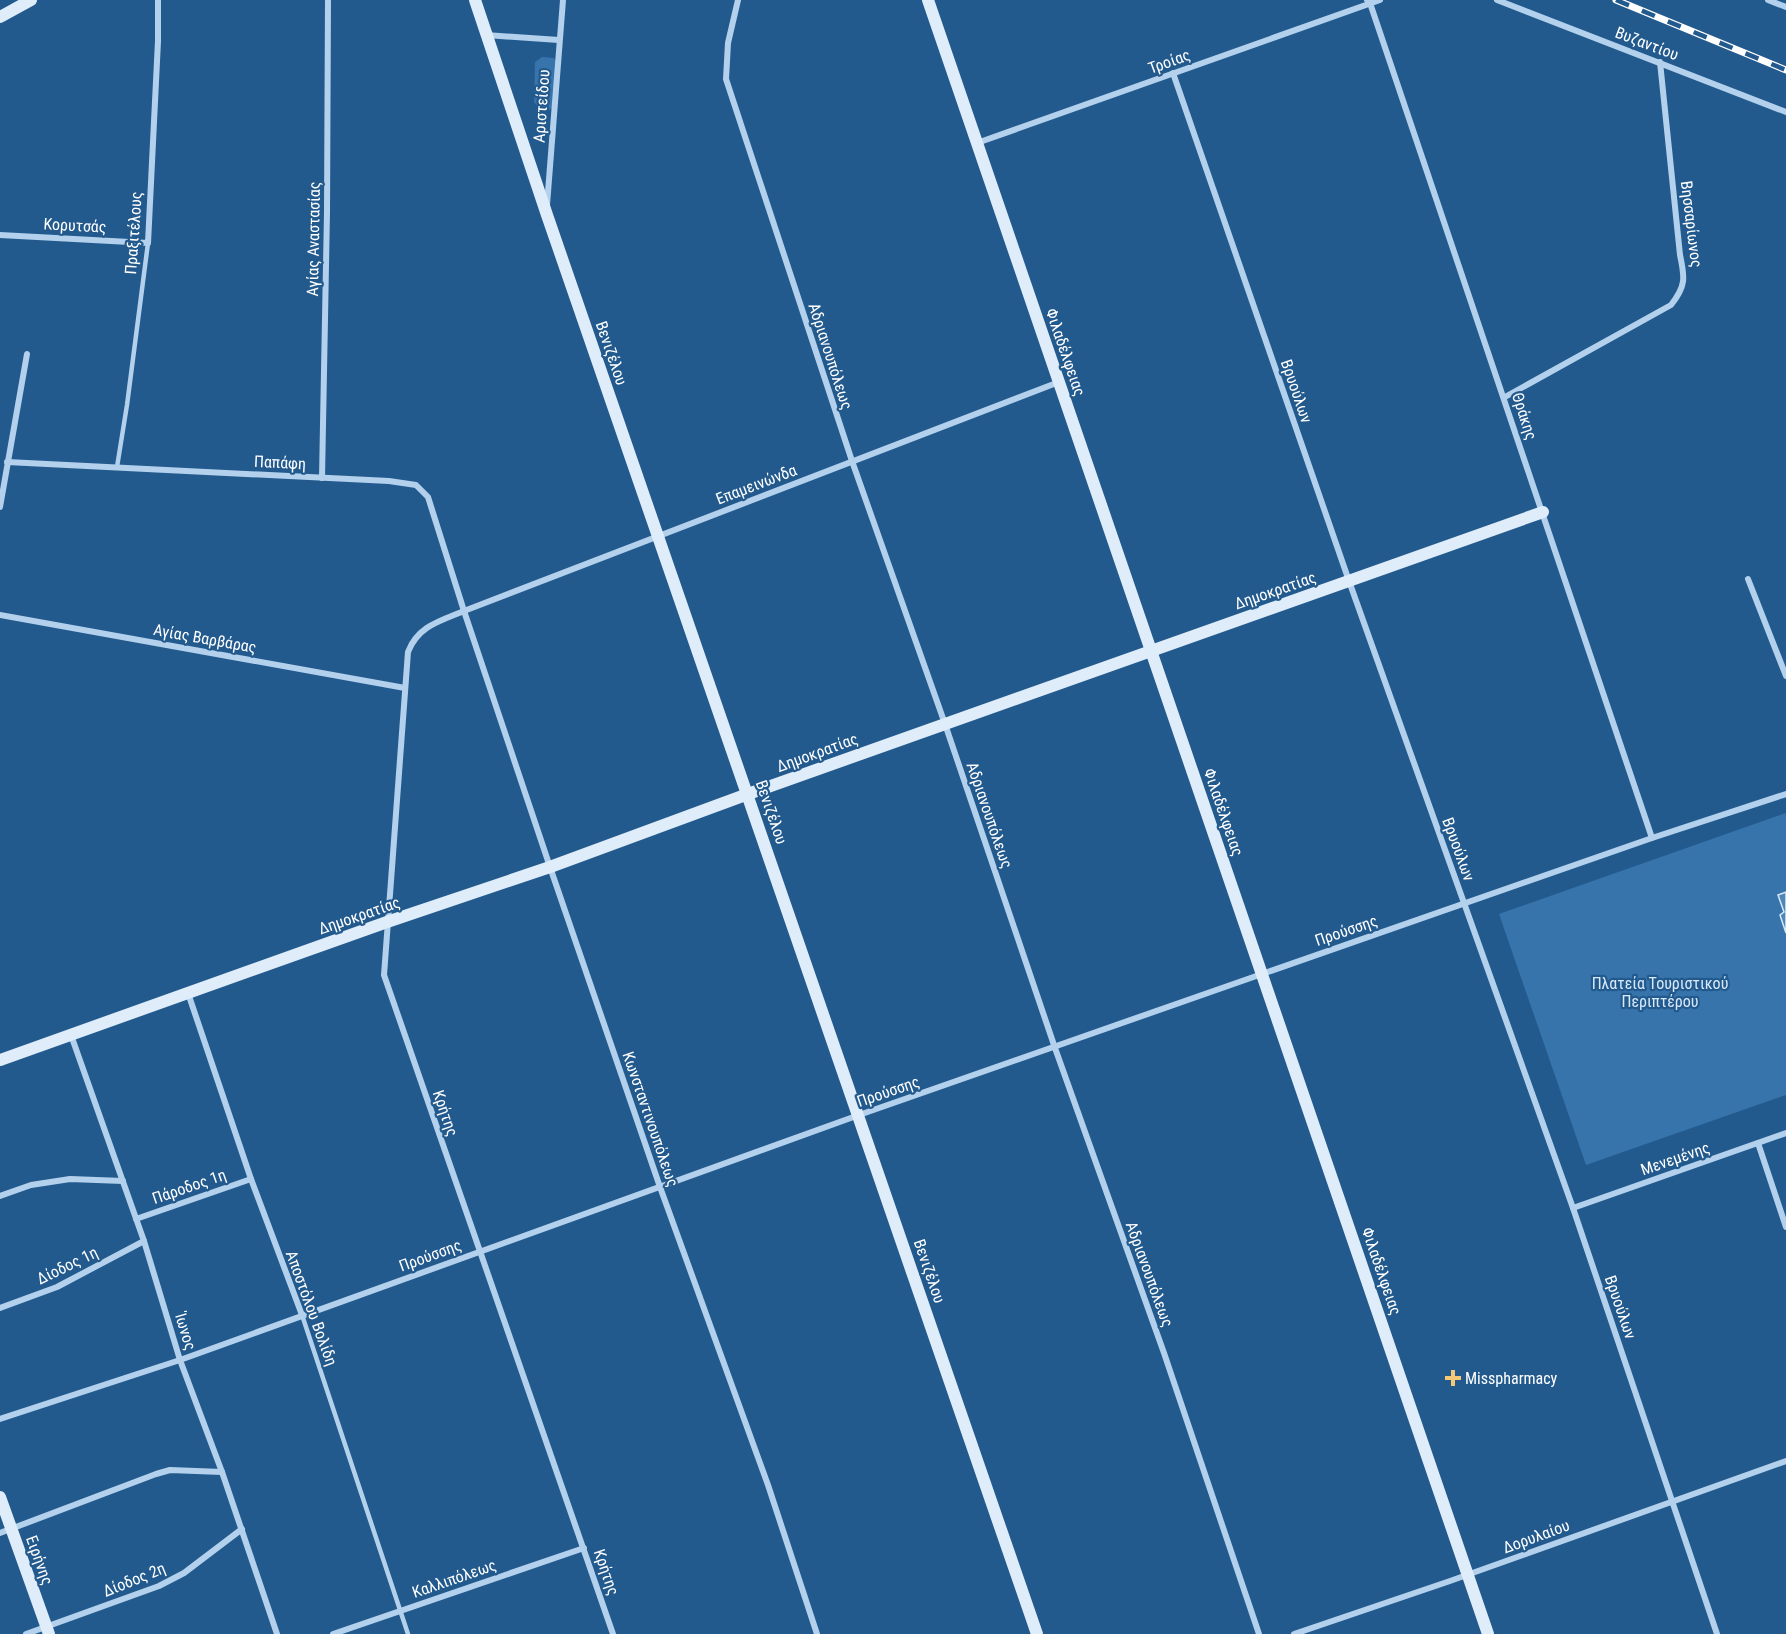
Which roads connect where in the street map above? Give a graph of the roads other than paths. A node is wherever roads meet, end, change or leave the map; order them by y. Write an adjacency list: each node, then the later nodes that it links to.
1 (31, 0): 13 (street)
2 (158, 0): 22 (street, Πραξιτέλους)
3 (328, 0): 29 (street, Αγίας Αναστασίας)
4 (475, 0): 14 (street, Βενιζέλου)
5 (562, 0): 15 (street, Αριστείδου)
6 (738, 0): 26 (street, Αδριανουπόλεως)
7 (928, 0): 19 (street, Φιλαδέλφειας)
8 (1380, 0): 11 (street)
9 (1497, 0): 16 (street, Βυζαντίου)
10 (1768, 0): 12 (street)
11 (1368, 2): 17 (street, Τροίας); 25 (street, Θράκης)
12 (1786, 8)
13 (0, 17)
14 (486, 34): 15 (street); 20 (street, Βενιζέλου)
15 (559, 40): 20 (street, Αριστείδου)
16 (1660, 62): 18 (street, Βυζαντίου); 25 (street, Βησσαρίωνος)
17 (1173, 73): 19 (street, Τροίας); 34 (street, Βρυούλων)
18 (1786, 112)
19 (977, 143): 24 (street, Φιλαδέλφειας)
20 (547, 215): 32 (street, Βενιζέλου)
21 (0, 236): 22 (street, Κορυτσάς)
22 (148, 243): 28 (lane, Πραξιτέλους)
23 (27, 354): 27 (street)
24 (1059, 382): 26 (street, Επαμεινώνδα); 37 (street, Φιλαδέλφειας)
25 (1504, 397): 31 (street, Θράκης)
26 (852, 461): 32 (street, Επαμεινώνδα); 40 (street, Αδριανουπόλεως)
27 (7, 462): 28 (street, Παπάφη); 30 (street)
28 (117, 467): 29 (street, Παπάφη)
29 (322, 478): 35 (street, Παπάφη)
30 (0, 507)
31 (1543, 512): 34 (street, Δημοκρατίας); 43 (street, Θράκης)
32 (658, 536): 35 (street, Επαμεινώνδα); 41 (street, Βενιζέλου)
33 (1749, 579): 38 (street)
34 (1348, 581): 37 (street, Δημοκρατίας); 45 (street, Βρυούλων)
35 (464, 611): 39 (street, Κρήτης); 44 (street, Κωνσταντινουπόλεως)
36 (0, 615): 39 (street, Αγίας Βαρβάρας)
37 (1151, 651): 40 (street, Δημοκρατίας); 47 (street, Φιλαδέλφειας)
38 (1786, 676)
39 (405, 688): 46 (street, Κρήτης)
40 (945, 724): 41 (street, Δημοκρατίας); 50 (street, Αδριανουπόλεως)
41 (748, 794): 44 (street, Δημοκρατίας); 52 (street, Βενιζέλου)
42 (1786, 794): 43 (street, Προύσσης)
43 (1652, 838): 45 (street, Προύσσης)
44 (550, 867): 46 (street, Δημοκρατίας); 57 (street, Κωνσταντινουπόλεως)
45 (1464, 904): 47 (street, Προύσσης); 59 (street, Βρυούλων)
46 (387, 922): 48 (street, Δημοκρατίας); 63 (street, Κρήτης)
47 (1262, 974): 50 (street, Προύσσης); 75 (street, Φιλαδέλφειας)
48 (188, 993): 49 (street, Δημοκρατίας); 55 (street, Αποστόλου Βολίδη)
49 (71, 1035): 51 (street, Δημοκρατίας); 56 (street, Ίωνος)
50 (1054, 1048): 52 (street, Προύσσης); 85 (street, Αδριανουπόλεως)
51 (0, 1060)
52 (859, 1115): 57 (street, Προύσσης); 84 (street, Βενιζέλου)
53 (1786, 1133): 54 (street, Μενεμένης)
54 (1758, 1143): 59 (street, Μενεμένης); 61 (street)
55 (251, 1179): 60 (street, Πάροδος 1η); 65 (street, Αποστόλου Βολίδη)
56 (123, 1181): 58 (street); 60 (street, Ίωνος)
57 (660, 1187): 63 (street, Προύσσης); 83 (street, Κωνσταντινουπόλεως)
58 (0, 1196)
59 (1573, 1208): 71 (street, Βρυούλων)
60 (136, 1219): 62 (street, Ίωνος)
61 (1786, 1227)
62 (144, 1241): 64 (street, Δίοδος 1η); 66 (street, Ίωνος)
63 (479, 1251): 65 (street, Προύσσης); 74 (street, Κρήτης)
64 (0, 1308)
65 (302, 1315): 66 (street, Προύσσης); 76 (lane, Αποστόλου Βολίδη)
66 (180, 1359): 67 (street, Προύσσης); 69 (street, Ίωνος)
67 (0, 1419)
68 (1786, 1461): 71 (street, Δορυλαίου)
69 (222, 1472): 72 (street, Ίωνος); 73 (street)
70 (0, 1497): 73 (street, Ειρήνης)
71 (1672, 1502): 75 (street, Δορυλαίου); 88 (street, Βρυούλων)
72 (242, 1529): 77 (street, Δίοδος 2η); 79 (street, Ίωνος)
73 (6, 1531): 77 (street, Ειρήνης)
74 (584, 1548): 76 (street, Καλλιπόλεως); 82 (street, Κρήτης)
75 (1468, 1575): 86 (street, Δορυλαίου); 87 (street, Φιλαδέλφειας)
76 (400, 1610): 80 (street, Καλλιπόλεως); 81 (lane, Αποστόλου Βολίδη)
77 (48, 1630): 78 (street, Δίοδος 2η)
78 (26, 1634)
79 (277, 1634)
80 (333, 1634)
81 (408, 1634)
82 (614, 1634)
83 (817, 1634)
84 (1037, 1634)
85 (1259, 1634)
86 (1294, 1634)
87 (1488, 1634)
88 (1717, 1634)

